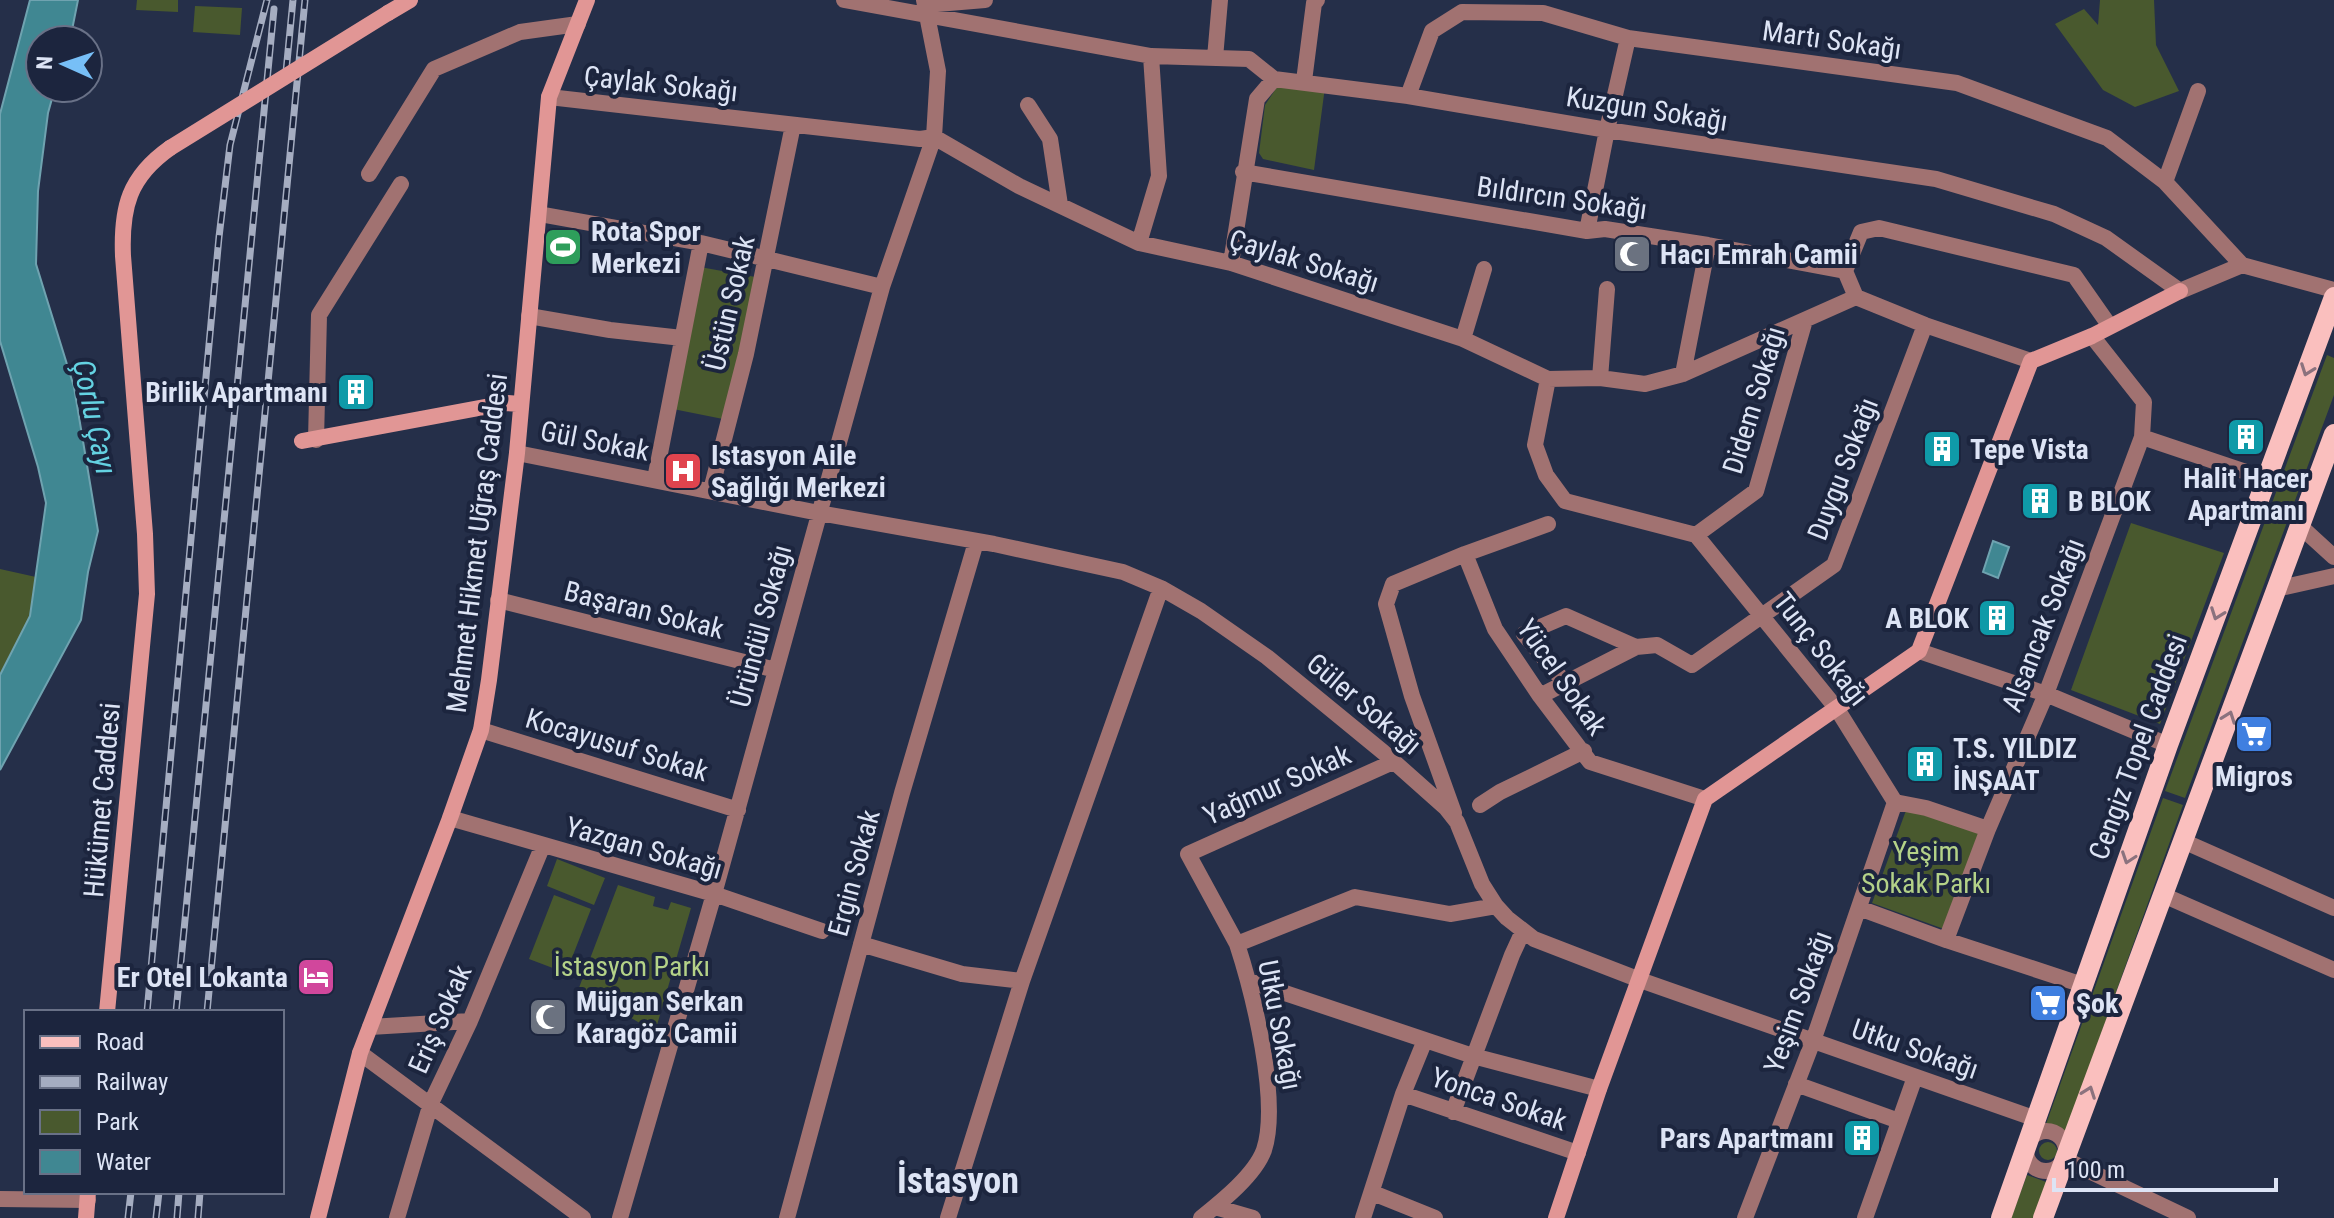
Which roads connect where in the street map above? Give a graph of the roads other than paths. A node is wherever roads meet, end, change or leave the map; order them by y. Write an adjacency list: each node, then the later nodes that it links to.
1 (410, 0): 109 (street, Hükümet Caddesi, bridge)
2 (588, 0): 8 (street, Mehmet Hikmet Uğraş Caddesi)
3 (844, 0): 7 (street)
4 (985, 0): 7 (street)
5 (1220, 0): 11 (street)
6 (1317, 0): 13 (street)
7 (926, 6): 10 (street, Kuzgun Sokağı); 20 (street, Üründül Sokağı)
8 (578, 24): 16 (street, Mehmet Hikmet Uğraş Caddesi); 22 (street)
9 (1628, 38): 15 (street, Martı Sokağı); 19 (street); 23 (street, Martı Sokağı)
10 (1151, 56): 11 (street, Kuzgun Sokağı); 29 (street)
11 (1215, 58): 12 (street, Kuzgun Sokağı)
12 (1274, 79): 13 (street, Kuzgun Sokağı); 21 (street)
13 (1304, 81): 15 (street, Kuzgun Sokağı)
14 (2198, 91): 23 (street)
15 (1408, 96): 19 (street, Kuzgun Sokağı)
16 (549, 97): 18 (street, Çaylak Sokağı); 26 (street, Mehmet Hikmet Uğraş Caddesi)
17 (1028, 105): 25 (street)
18 (793, 125): 20 (street, Çaylak Sokağı); 31 (street, Üstün Sokak)
19 (1607, 130): 27 (street); 39 (street, Kuzgun Sokağı)
20 (934, 137): 25 (street, Çaylak Sokağı); 36 (street, Üründül Sokağı)
21 (1243, 172): 27 (street, Bıldırcın Sokağı); 32 (street)
22 (369, 174)
23 (2165, 182): 33 (street, Martı Sokağı)
24 (401, 184): 53 (street)
25 (1060, 205): 29 (street, Çaylak Sokağı)
26 (539, 214): 28 (street); 42 (street, Mehmet Hikmet Uğraş Caddesi)
27 (1587, 231): 30 (street, Bıldırcın Sokağı)
28 (701, 243): 31 (street); 47 (street)
29 (1139, 243): 32 (street, Çaylak Sokağı)
30 (1708, 245): 35 (street, Bıldırcın Sokağı); 50 (street)
31 (767, 261): 36 (street); 59 (street, Üstün Sokak)
32 (1231, 263): 48 (street, Çaylak Sokağı)
33 (2242, 265): 38 (street); 39 (street)
34 (1484, 269): 48 (street)
35 (1845, 271): 40 (street); 45 (street)
36 (882, 287): 60 (street, Üründül Sokağı)
37 (1607, 289): 51 (street)
38 (2334, 290)
39 (2180, 291): 45 (street)
40 (1856, 297): 43 (street, Çaylak Sokağı); 44 (street)
41 (2332, 307): 58 (main road, Cengiz Topel Caddesi, one-way to 58)
42 (529, 316): 47 (street); 53 (street, Mehmet Hikmet Uğraş Caddesi)
43 (1805, 320): 50 (street, Çaylak Sokağı); 63 (street, Didem Sokağı)
44 (1925, 325): 49 (street); 72 (street, Duygu Sokağı)
45 (2109, 325): 46 (street)
46 (2092, 336): 49 (street); 55 (street, Alsancak Sokağı)
47 (682, 338): 57 (street)
48 (1463, 339): 52 (street, Çaylak Sokağı)
49 (2031, 361): 75 (street)
50 (1683, 374): 51 (street, Çaylak Sokağı)
51 (1600, 378): 52 (street, Çaylak Sokağı)
52 (1548, 379): 63 (street)
53 (521, 404): 56 (street, Mehmet Hikmet Uğraş Caddesi)
54 (2334, 434): 62 (main road)
55 (2142, 437): 58 (street); 78 (street, Alsancak Sokağı)
56 (517, 453): 57 (street, Gül Sokak); 71 (street, Mehmet Hikmet Uğraş Caddesi)
57 (655, 479): 59 (street, Gül Sokak)
58 (2267, 479): 82 (main road, Cengiz Topel Caddesi, one-way to 82)
59 (711, 490): 60 (street, Gül Sokak)
60 (819, 513): 64 (street, Gül Sokak); 76 (street, Üründül Sokağı)
61 (1548, 524): 66 (street)
62 (2300, 526): 67 (street); 70 (main road)
63 (1696, 535): 72 (street, Tunç Sokağı)
64 (976, 542): 65 (street, Gül Sokak); 102 (street, Ergin Sokak)
65 (994, 544): 69 (street, Güler Sokağı)
66 (1465, 554): 79 (street, Yücel Sokak); 90 (street)
67 (2334, 557)
68 (2334, 576): 70 (street)
69 (1161, 588): 84 (street, Güler Sokağı); 106 (street)
70 (2276, 589): 92 (main road, one-way to 70)
71 (498, 600): 76 (street, Başaran Sokak); 81 (street, Mehmet Hikmet Uğraş Caddesi)
72 (1763, 616): 74 (street, Duygu Sokağı); 80 (street, Tunç Sokağı)
73 (1524, 634): 74 (street, Duygu Sokağı); 77 (street, Yücel Sokak)
74 (1636, 647): 77 (street)
75 (1919, 651): 78 (street); 80 (street)
76 (776, 670): 88 (street, Üründül Sokağı)
77 (1565, 683): 79 (street)
78 (2046, 694): 82 (street); 91 (street, Alsancak Sokağı)
79 (1540, 696): 83 (street, Yücel Sokak)
80 (1837, 709): 85 (street); 86 (street, Tunç Sokağı)
81 (481, 730): 88 (street, Kocayusuf Sokak); 89 (street, Mehmet Hikmet Uğraş Caddesi)
82 (2168, 745): 108 (main road, Cengiz Topel Caddesi, one-way to 108)
83 (1584, 751): 85 (street, Yücel Sokak); 87 (street)
84 (1393, 762): 90 (street, Güler Sokağı); 103 (street, Yağmur Sokak)
85 (1705, 799): 105 (street)
86 (1895, 802): 91 (street); 97 (street, Yeşim Sokağı)
87 (1480, 805)
88 (738, 810): 94 (street, Üründül Sokağı)
89 (450, 818): 93 (street, Yazgan Sokağı); 111 (street, Mehmet Hikmet Uğraş Caddesi)
90 (1457, 822): 96 (street, Güler Sokağı)
91 (1988, 829): 101 (street, Alsancak Sokağı)
92 (2183, 841): 95 (main road); 98 (street)
93 (543, 845): 94 (street, Yazgan Sokağı); 110 (street, Eriş Sokak)
94 (714, 894): 99 (street, Yazgan Sokağı); 135 (street, Üründül Sokağı)
95 (2163, 895): 104 (street); 126 (main road, one-way to 95)
96 (1496, 906): 100 (street, Güler Sokağı); 103 (street, Utku Sokağı)
97 (1859, 908): 101 (street); 113 (street, Yeşim Sokağı)
98 (2334, 908)
99 (822, 931)
100 (1523, 931): 105 (street, Güler Sokağı); 115 (street)
101 (1946, 940): 108 (street)
102 (861, 944): 106 (street); 136 (street, Ergin Sokak)
103 (1237, 944): 107 (street, Utku Sokağı)
104 (2334, 970)
105 (1640, 980): 113 (street, Utku Sokağı); 118 (street)
106 (1022, 981): 137 (street)
107 (1249, 981): 112 (street); 130 (street, Utku Sokağı)
108 (2083, 985): 122 (main road, Cengiz Topel Caddesi)
109 (107, 1010)
110 (470, 1021): 111 (street); 120 (street, Eriş Sokak)
111 (370, 1027): 114 (street, Mehmet Hikmet Uğraş Caddesi)
112 (1425, 1040): 115 (street); 119 (street)
113 (1813, 1041): 116 (street, Utku Sokağı); 117 (street, Yeşim Sokağı)
114 (360, 1053): 120 (street); 132 (street, Mehmet Hikmet Uğraş Caddesi)
115 (1473, 1056): 118 (street); 121 (street)
116 (1915, 1077): 122 (street, Utku Sokağı); 123 (street)
117 (1796, 1084): 123 (street); 143 (street, Yeşim Sokağı)
118 (1599, 1089): 125 (street)
119 (1403, 1094): 121 (street, Yonca Sokak); 127 (street)
120 (431, 1103): 133 (street, Eriş Sokak); 134 (street)
121 (1453, 1112): 125 (street, Yonca Sokak)
122 (2036, 1119): 124 (main road, Cengiz Topel Caddesi)
123 (1899, 1121): 144 (street)
124 (2027, 1147): 126 (street); 126 (street); 145 (main road, Cengiz Topel Caddesi)
125 (1578, 1153): 142 (street)
126 (2064, 1159): 146 (main road); 147 (street)
127 (1373, 1193): 140 (street); 141 (street)
128 (88, 1196): 129 (street); 131 (street)
129 (0, 1199)
130 (1215, 1207): 138 (street, Utku Sokağı); 139 (street)
131 (86, 1218)
132 (318, 1218)
133 (397, 1218)
134 (583, 1218)
135 (620, 1218)
136 (787, 1218)
137 (948, 1218)
138 (1201, 1218)
139 (1253, 1218)
140 (1363, 1218)
141 (1435, 1218)
142 (1556, 1218)
143 (1745, 1218)
144 (1865, 1218)
145 (2001, 1218)
146 (2043, 1218)
147 (2188, 1218)

